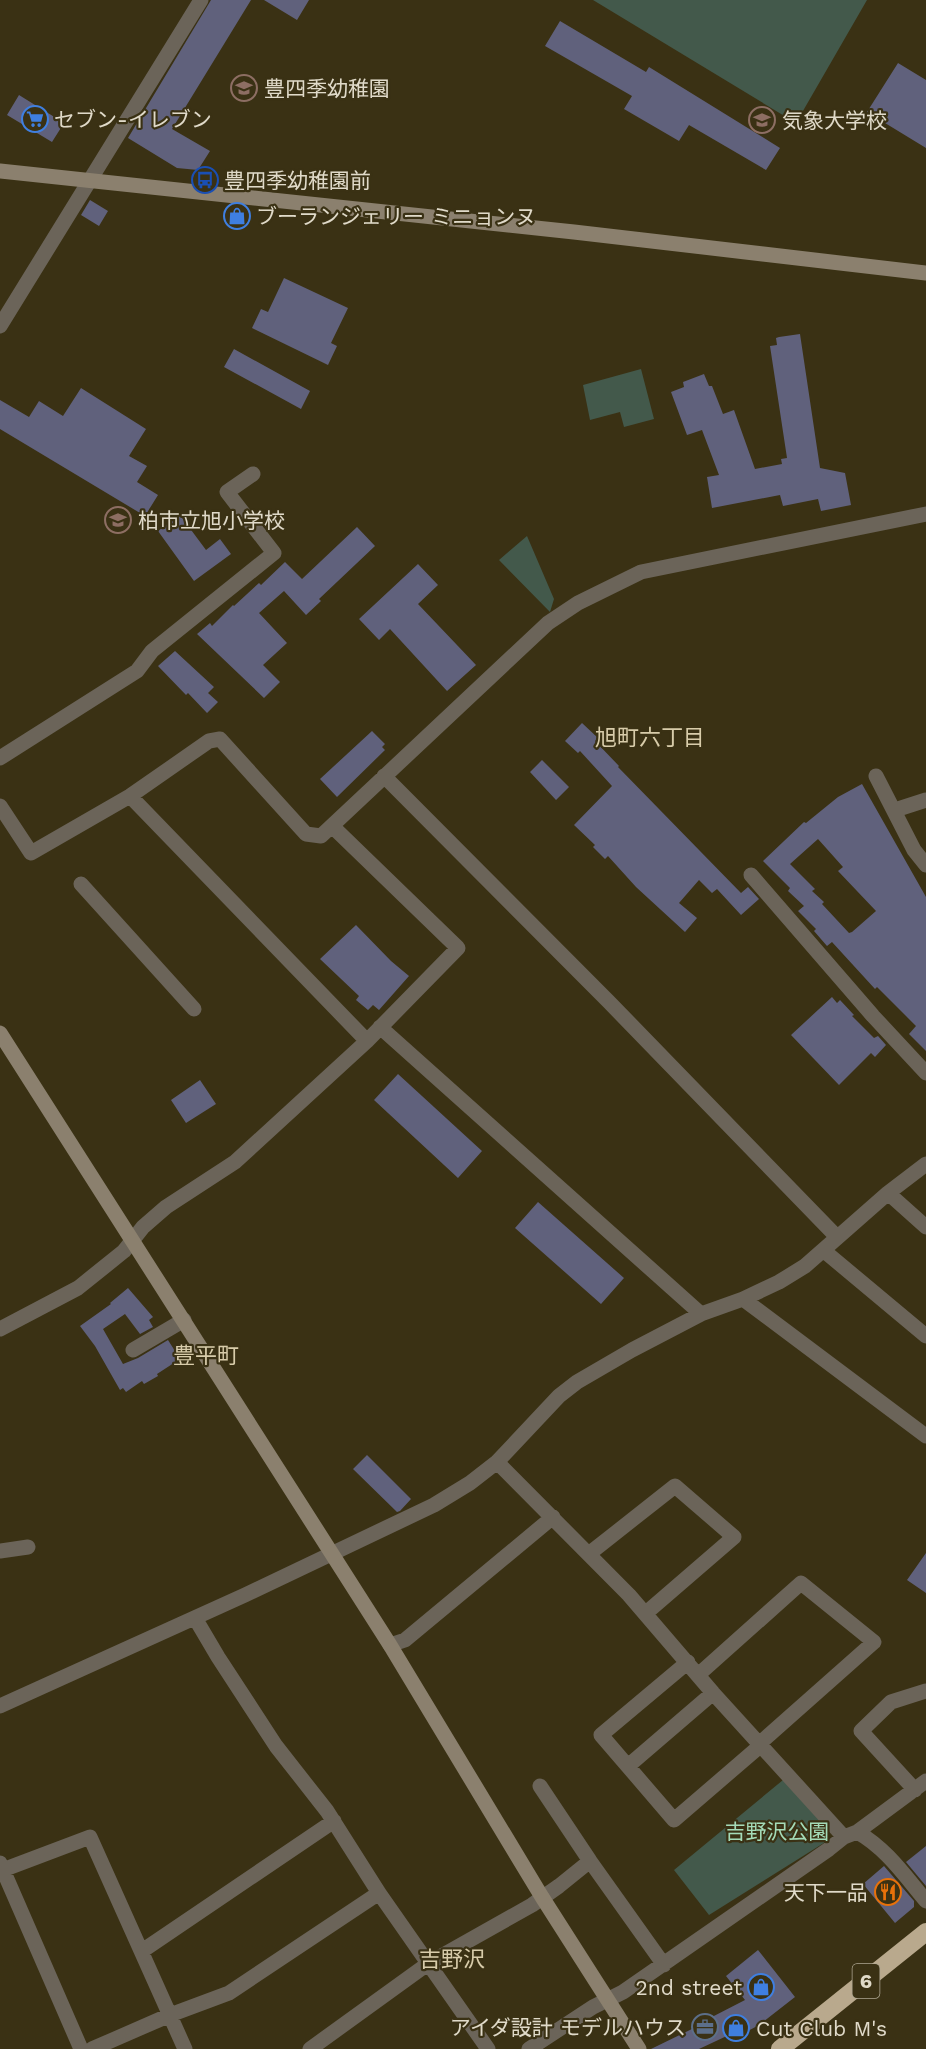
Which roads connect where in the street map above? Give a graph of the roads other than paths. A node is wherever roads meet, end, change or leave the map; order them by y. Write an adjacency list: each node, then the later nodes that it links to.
1 (201, 0): 3 (street)
2 (0, 171): 3 (street)
3 (90, 180): 4 (street); 5 (street)
4 (926, 273)
5 (0, 326)
6 (253, 474): 8 (street)
7 (926, 514): 9 (street)
8 (0, 758)
9 (384, 776): 15 (street); 27 (street)
10 (876, 776): 14 (street)
11 (130, 796): 13 (street); 15 (street); 22 (street)
12 (926, 800): 14 (street)
13 (0, 806)
14 (895, 810): 16 (street)
15 (332, 826): 20 (street)
16 (926, 864)
17 (751, 875): 23 (street)
18 (81, 884): 19 (street)
19 (194, 1009)
20 (380, 1027): 22 (street); 31 (street)
21 (0, 1033): 28 (street)
22 (367, 1041): 28 (street)
23 (926, 1073)
24 (926, 1164): 25 (street)
25 (888, 1193): 26 (street); 27 (street)
26 (926, 1227)
27 (837, 1237): 29 (street)
28 (133, 1241): 32 (street); 33 (street)
29 (823, 1250): 30 (street); 34 (street)
30 (743, 1299): 31 (street); 36 (street)
31 (701, 1314): 37 (street)
32 (184, 1320): 35 (street); 41 (street)
33 (0, 1329)
34 (926, 1336)
35 (133, 1350)
36 (926, 1436)
37 (497, 1462): 38 (street); 41 (street)
38 (553, 1517): 42 (street); 45 (street)
39 (28, 1547): 40 (street)
40 (0, 1551)
41 (332, 1553): 44 (street); 45 (street)
42 (590, 1553): 43 (street); 43 (street)
43 (646, 1613): 46 (street)
44 (195, 1618): 50 (street); 55 (street)
45 (390, 1645): 60 (street)
46 (688, 1662): 47 (street); 52 (street)
47 (698, 1675): 49 (street); 51 (street)
48 (926, 1691): 54 (street)
49 (712, 1693): 51 (street); 52 (street)
50 (0, 1706)
51 (760, 1745): 52 (street); 56 (street)
52 (628, 1766)
53 (540, 1786): 57 (street)
54 (920, 1786): 56 (street)
55 (334, 1821): 59 (street); 63 (street)
56 (850, 1834): 61 (street); 65 (street)
57 (590, 1861): 60 (street); 65 (street)
58 (1, 1868): 63 (street); 68 (street)
59 (379, 1893): 64 (street); 67 (street)
60 (542, 1897): 64 (street); 66 (street)
61 (926, 1901)
62 (926, 1932): 75 (highway, 6)
63 (142, 1951): 67 (street)
64 (429, 1963): 71 (street); 72 (street)
65 (664, 1965): 66 (street)
66 (608, 2001): 73 (street); 74 (street)
67 (170, 2015): 69 (street); 70 (street)
68 (81, 2049)
69 (92, 2049)
70 (186, 2049)
71 (310, 2049)
72 (488, 2049)
73 (529, 2049)
74 (639, 2049)
75 (780, 2049)

